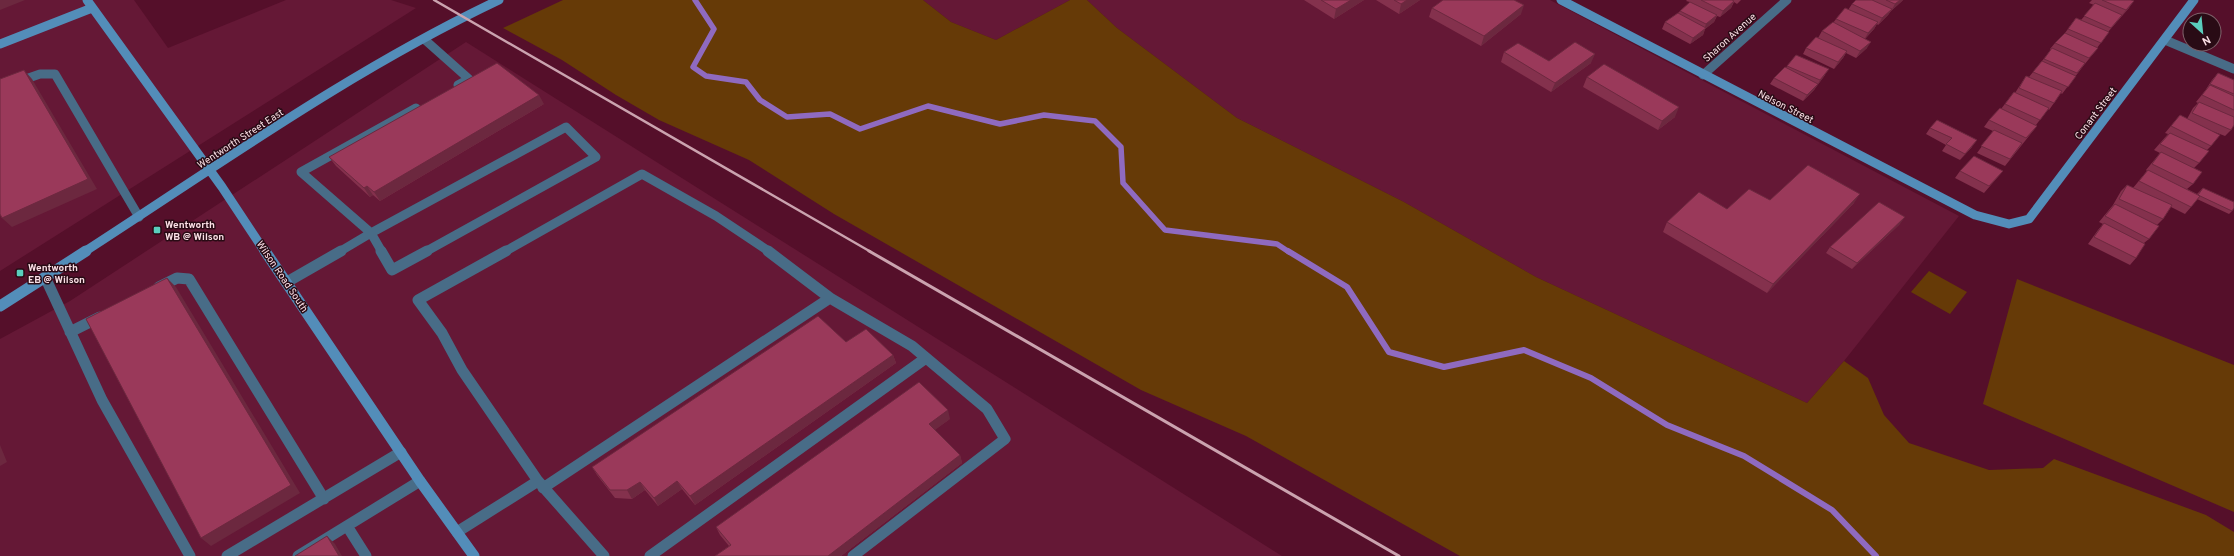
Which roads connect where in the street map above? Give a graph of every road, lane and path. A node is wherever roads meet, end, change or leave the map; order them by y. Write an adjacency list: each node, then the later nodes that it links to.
1 (499, 0): 6 (street, Wentworth Street East)
2 (1561, 0): 10 (street, Nelson Street)
3 (1787, 0): 10 (street, Sharon Avenue)
4 (2194, 0): 7 (street, Conant Street)
5 (90, 4): 8 (street); 14 (street, Wilson Road South)
6 (424, 39): 12 (street); 14 (street, Wentworth Street East)
7 (2164, 40): 9 (street); 16 (street, Conant Street)
8 (0, 44)
9 (2234, 68)
10 (1703, 75): 16 (street, Nelson Street)
11 (0, 88): 15 (street)
12 (449, 90)
13 (422, 105): 17 (street)
14 (210, 170): 15 (street, Wentworth Street East); 19 (street, Wilson Road South)
15 (139, 216): 18 (street, Wentworth Street East)
16 (2005, 224)
17 (371, 233): 17 (street); 19 (street)
18 (45, 277): 22 (street, Wentworth Street East); 24 (street)
19 (286, 282): 26 (street, Wilson Road South)
20 (150, 292): 29 (street)
21 (830, 298): 25 (street); 28 (street); 28 (street)
22 (0, 306)
23 (110, 312): 24 (street)
24 (70, 332): 32 (street)
25 (926, 358): 38 (street); 39 (street)
26 (401, 452): 27 (street, Wilson Road South); 29 (street)
27 (420, 481): 30 (street); 31 (street, Wilson Road South)
28 (541, 484): 31 (street); 37 (street)
29 (324, 499): 33 (street)
30 (347, 526): 34 (street); 35 (street)
31 (457, 532): 36 (street, Wilson Road South)
32 (190, 556)
33 (227, 556)
34 (298, 556)
35 (366, 556)
36 (474, 556)
37 (604, 556)
38 (650, 556)
39 (853, 556)

